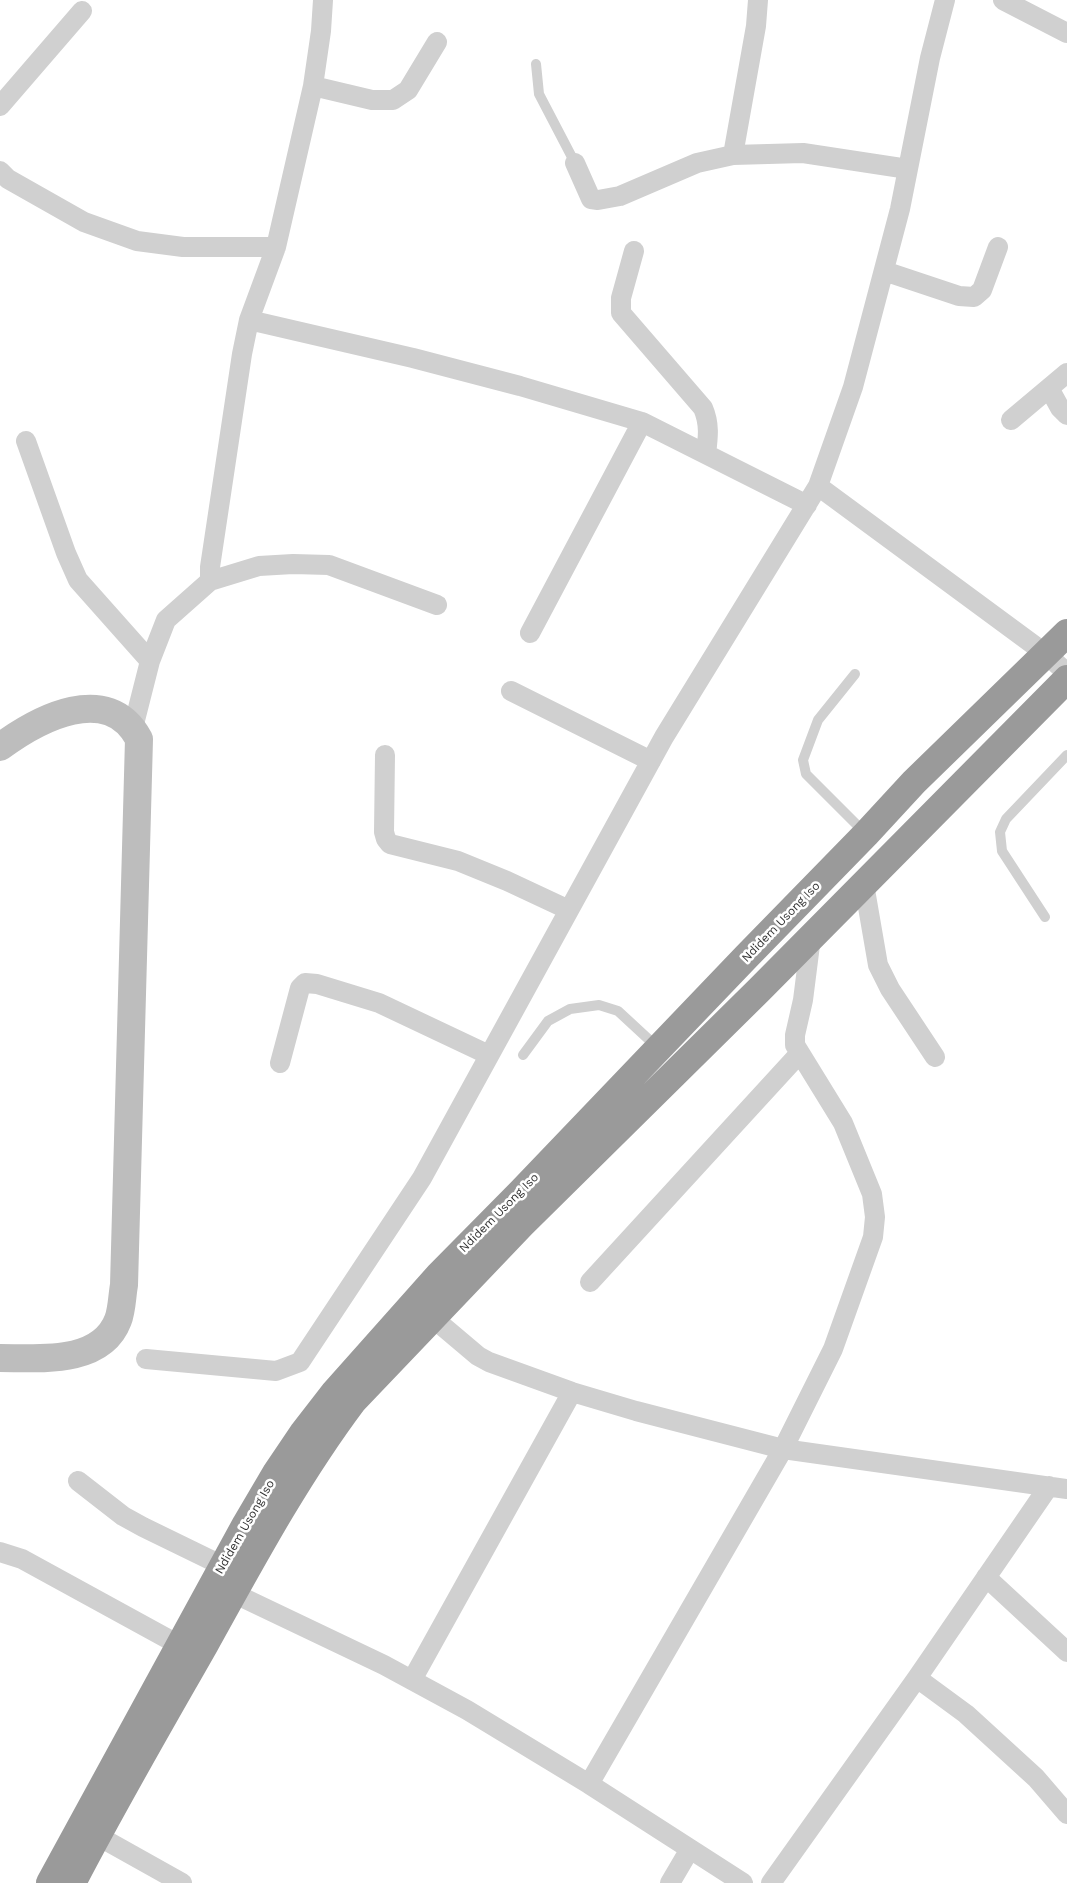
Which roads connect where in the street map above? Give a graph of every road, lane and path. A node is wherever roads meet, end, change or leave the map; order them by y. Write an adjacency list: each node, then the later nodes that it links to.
1 (323, 0): 9 (street)
2 (758, 0): 11 (street)
3 (945, 0): 13 (street)
4 (1003, 0): 6 (street)
5 (82, 11): 10 (street)
6 (1067, 33)
7 (437, 42): 9 (street)
8 (536, 64): 12 (lane)
9 (313, 86): 16 (street)
10 (0, 106)
11 (733, 155): 12 (street); 13 (street)
12 (575, 163)
13 (908, 169): 18 (street)
14 (0, 171): 16 (street)
15 (998, 246): 18 (street)
16 (276, 247): 19 (street)
17 (634, 251): 26 (street)
18 (884, 271): 27 (street)
19 (249, 320): 24 (street); 29 (street)
20 (1067, 373): 21 (street)
21 (1049, 388): 22 (street); 23 (street)
22 (1067, 415)
23 (1011, 420)
24 (642, 422): 26 (street); 31 (street)
25 (26, 441): 34 (street)
26 (706, 454): 28 (street)
27 (818, 486): 28 (street); 33 (street)
28 (807, 505): 42 (street)
29 (210, 581): 30 (street); 34 (street)
30 (437, 605)
31 (530, 633)
32 (1067, 634): 33 (highway, Ndidem Usong Iso)
33 (1046, 654): 36 (street); 43 (highway, Ndidem Usong Iso)
34 (150, 661): 38 (street)
35 (855, 674): 43 (lane)
36 (1066, 682): 44 (highway, Ndidem Usong Iso)
37 (510, 691): 42 (street)
38 (133, 728): 39 (street); 56 (street)
39 (0, 747)
40 (385, 755): 45 (street)
41 (1067, 755): 46 (lane)
42 (650, 761): 45 (street)
43 (866, 834): 48 (highway, Ndidem Usong Iso)
44 (864, 884): 47 (highway, Ndidem Usong Iso); 52 (street)
45 (569, 910): 50 (street)
46 (1045, 917)
47 (811, 937): 49 (street); 55 (highway, Ndidem Usong Iso)
48 (658, 1049): 51 (lane); 63 (highway, Ndidem Usong Iso)
49 (800, 1053): 54 (street); 59 (street)
50 (489, 1055): 53 (street); 57 (street)
51 (523, 1055)
52 (935, 1057)
53 (280, 1064)
54 (590, 1282)
55 (433, 1318): 58 (street); 65 (highway, Ndidem Usong Iso)
56 (0, 1358)
57 (146, 1359)
58 (572, 1392): 59 (street); 69 (street)
59 (783, 1449): 61 (street); 70 (street)
60 (78, 1481): 63 (street)
61 (1058, 1487): 64 (street)
62 (0, 1552): 66 (street)
63 (223, 1566): 66 (highway, Ndidem Usong Iso)
64 (986, 1577): 67 (street); 68 (street)
65 (234, 1593): 69 (street); 72 (highway, Ndidem Usong Iso)
66 (180, 1645): 74 (highway, Ndidem Usong Iso)
67 (1067, 1652)
68 (917, 1678): 71 (street); 79 (street)
69 (412, 1680): 70 (street)
70 (589, 1784): 73 (street)
71 (1067, 1814)
72 (98, 1836): 75 (highway, Ndidem Usong Iso); 76 (street)
73 (690, 1849): 77 (street); 78 (street)
74 (50, 1883)
75 (72, 1883)
76 (182, 1883)
77 (670, 1883)
78 (743, 1883)
79 (771, 1883)

